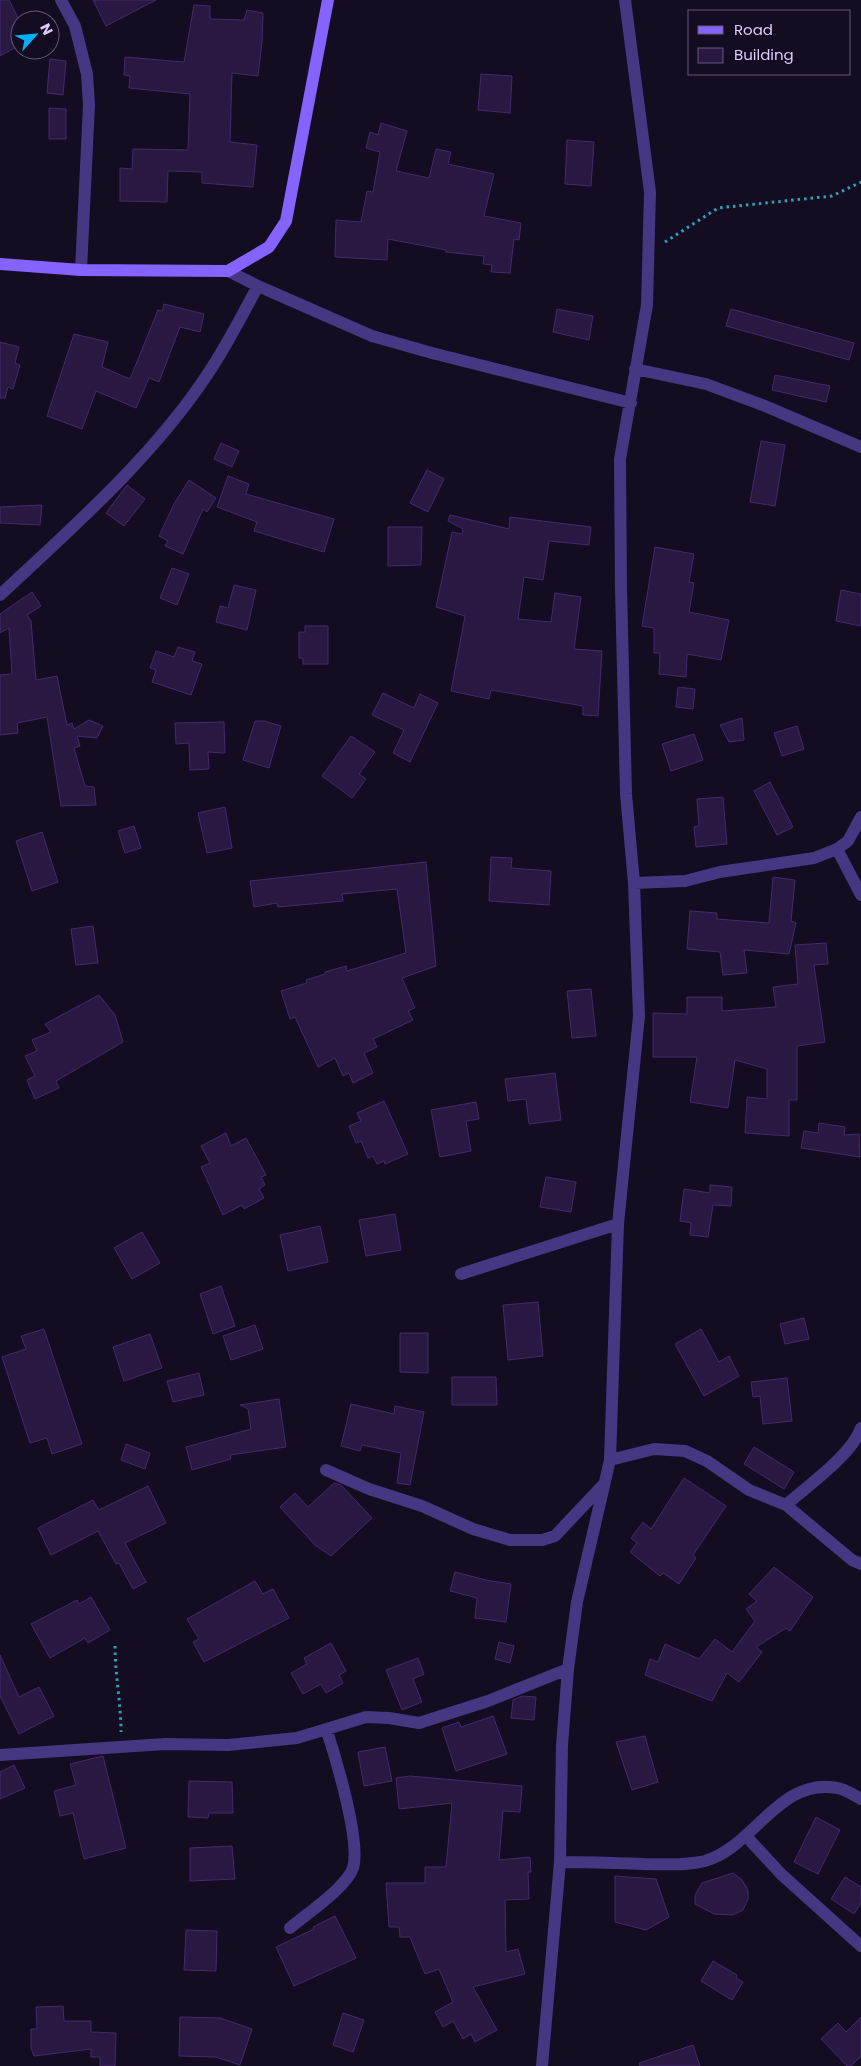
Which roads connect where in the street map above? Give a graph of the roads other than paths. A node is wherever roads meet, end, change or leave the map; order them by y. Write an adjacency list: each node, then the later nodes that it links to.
1 (61, 0): 5 (street)
2 (328, 0): 6 (main road)
3 (624, 0): 8 (street)
4 (0, 264): 5 (main road)
5 (81, 270): 6 (main road)
6 (228, 271): 7 (street)
7 (258, 286): 9 (street); 11 (street)
8 (636, 369): 9 (street); 10 (street)
9 (631, 403): 14 (street)
10 (861, 447)
11 (0, 595)
12 (861, 817): 13 (street)
13 (837, 849): 14 (street); 15 (street)
14 (634, 883): 16 (street)
15 (861, 894)
16 (618, 1224): 17 (street); 19 (street)
17 (461, 1274)
18 (861, 1428): 22 (street)
19 (610, 1460): 21 (street); 22 (street)
20 (326, 1470): 21 (street)
21 (605, 1483): 24 (street)
22 (786, 1505): 23 (street)
23 (861, 1564)
24 (568, 1669): 25 (street); 29 (street)
25 (326, 1731): 26 (street); 30 (street)
26 (0, 1755)
27 (861, 1799): 28 (street)
28 (746, 1836): 29 (street); 31 (street)
29 (560, 1862): 32 (street)
30 (290, 1928)
31 (861, 1946)
32 (542, 2066)

